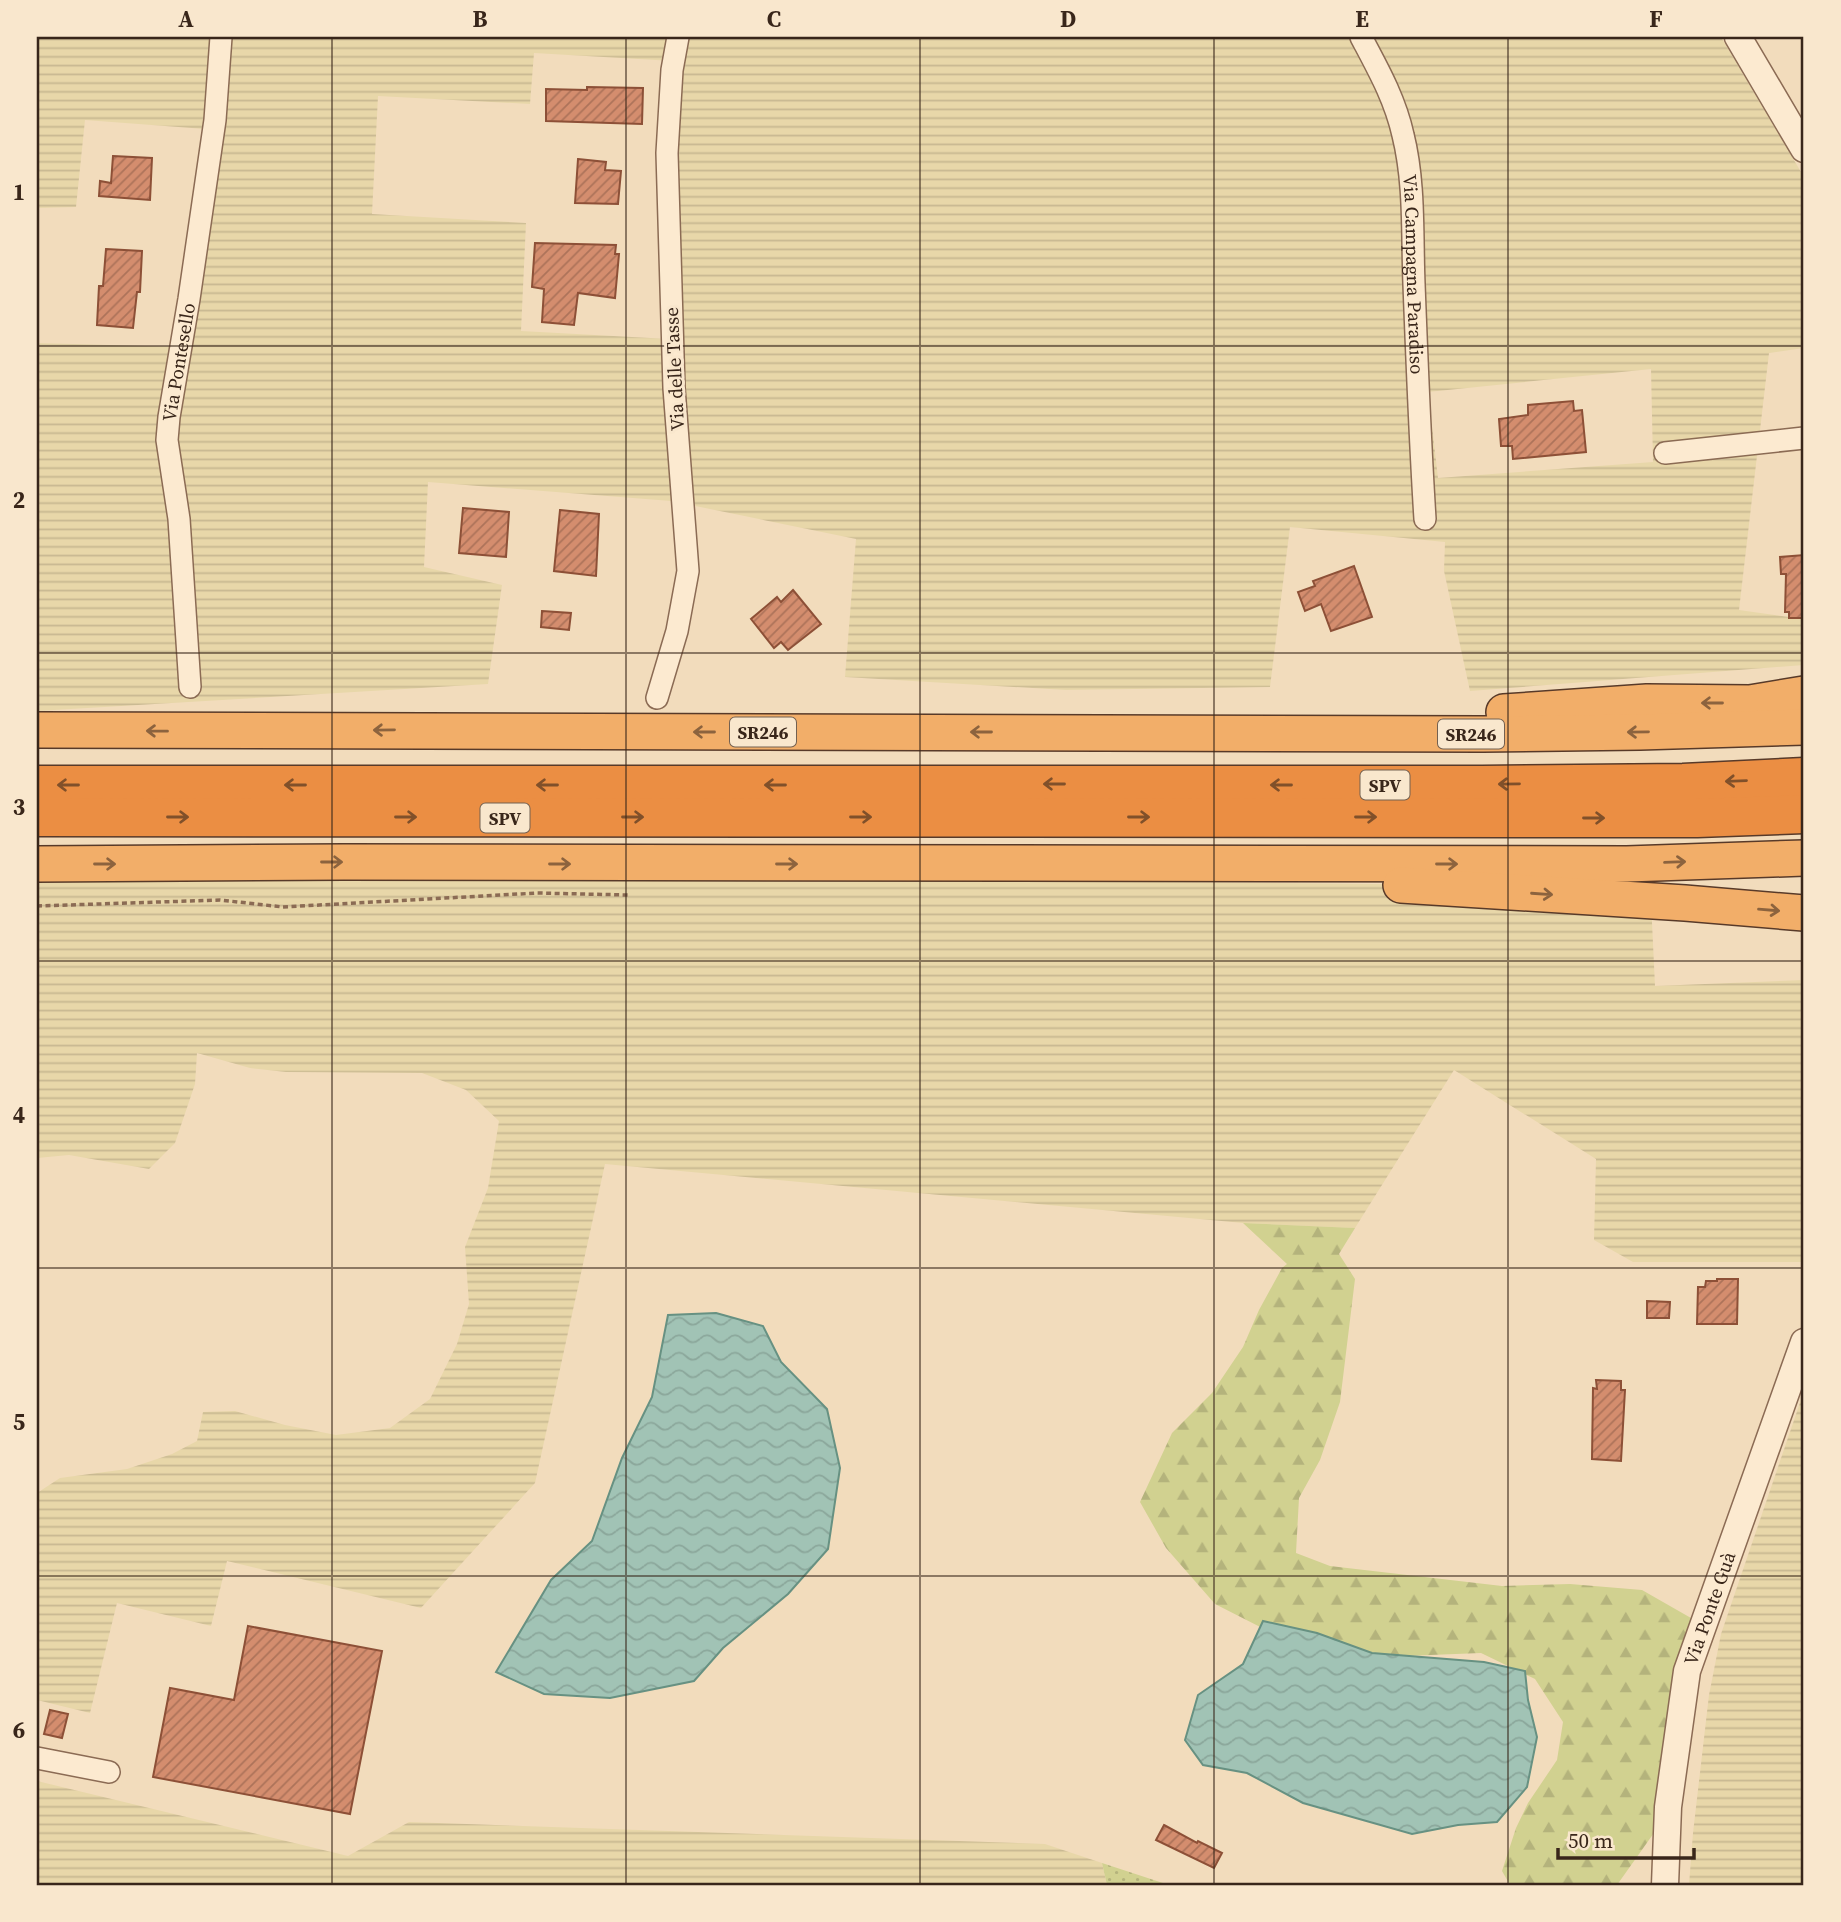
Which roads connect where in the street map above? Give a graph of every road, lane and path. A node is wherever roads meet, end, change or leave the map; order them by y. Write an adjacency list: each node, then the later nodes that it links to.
1 (221, 37): 9 (street, Via Pontesello)
2 (678, 37): 11 (street, Via delle Tasse)
3 (1361, 37): 8 (street, Via Campagna Paradiso)
4 (1738, 37): 5 (street)
5 (1804, 149)
6 (1804, 438): 7 (street)
7 (1665, 453)
8 (1425, 519)
9 (190, 687)
10 (1804, 694): 14 (highway, one-way to 14)
11 (657, 698)
12 (1804, 727): 14 (highway, SR246, one-way to 14)
13 (37, 730): 14 (highway, SR246, one-way to 13)
14 (1137, 731)
15 (1804, 778): 16 (highway, SPV, one-way to 16)
16 (37, 785)
17 (1804, 814): 18 (highway, SPV, one-way to 17)
18 (37, 817)
19 (1804, 858): 21 (highway, one-way to 19)
20 (37, 864): 21 (highway, one-way to 21)
21 (1132, 865): 24 (highway, one-way to 24)
22 (628, 895): 23 (path)
23 (37, 906)
24 (1804, 913)
25 (1804, 1342): 28 (street, Via Ponte Guà)
26 (37, 1758): 27 (street)
27 (109, 1772)
28 (1665, 1885)

